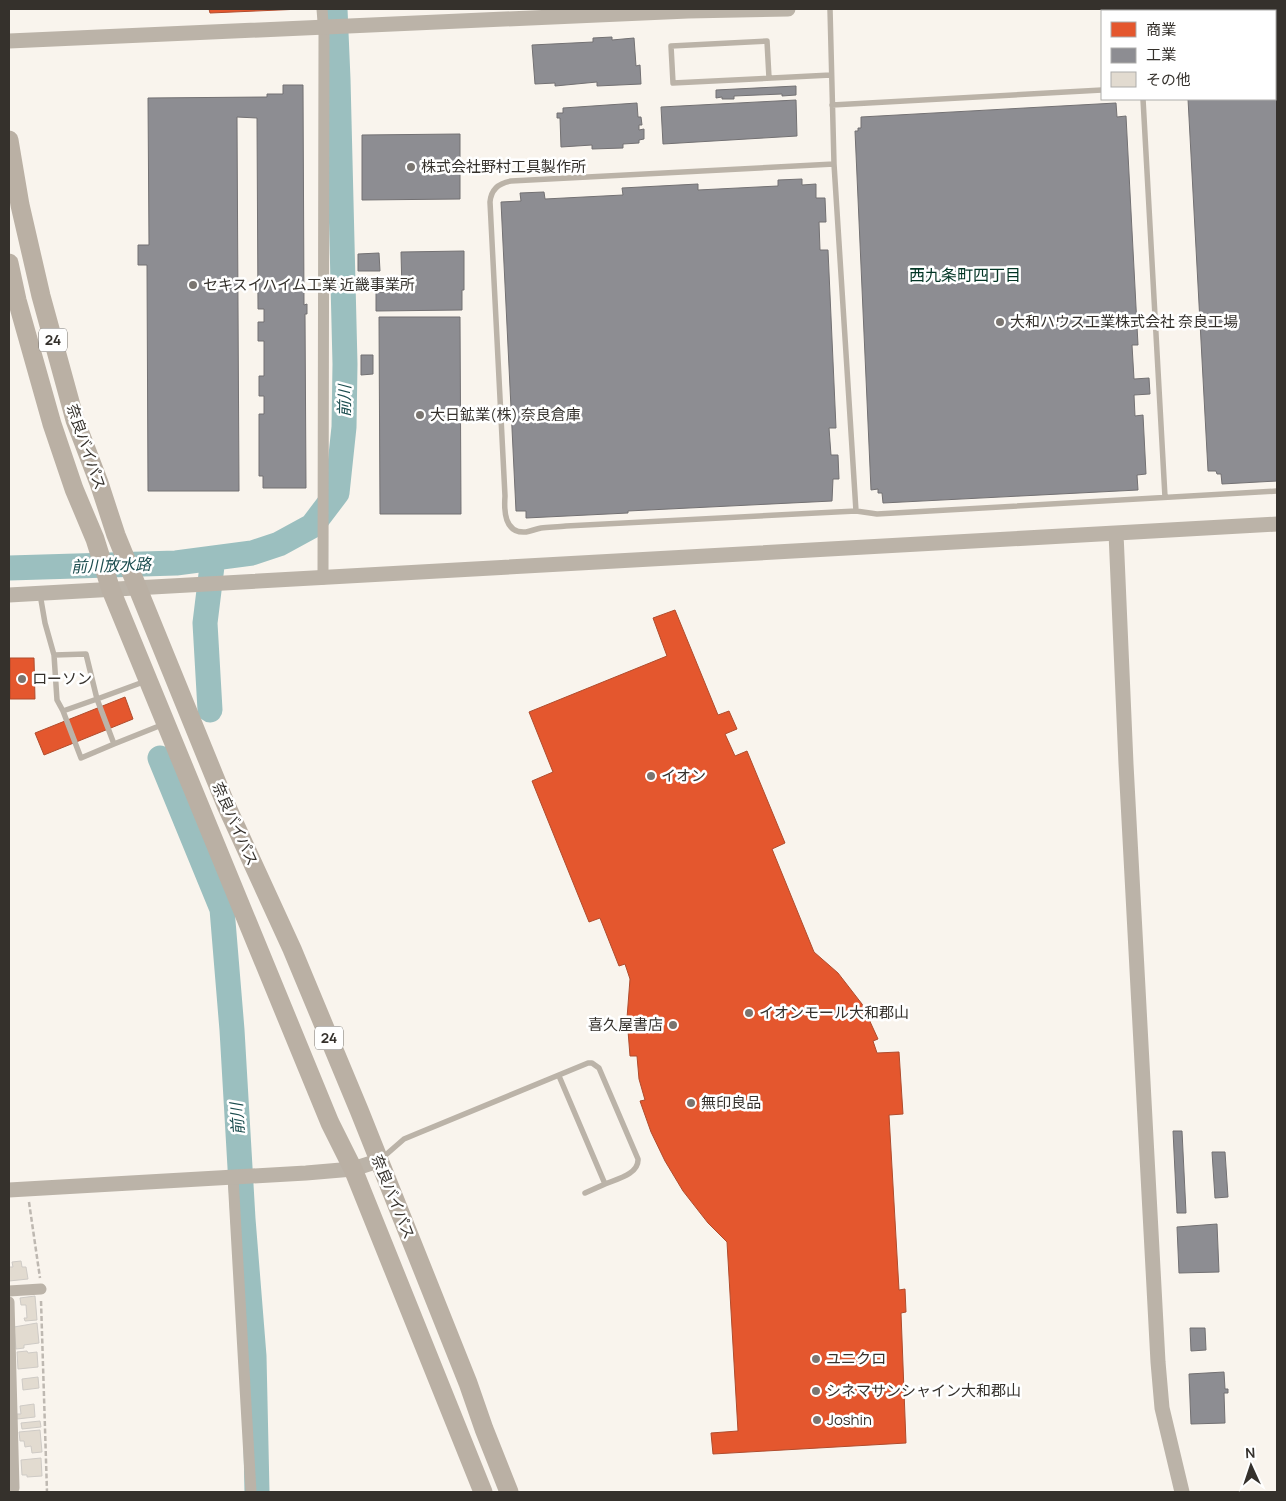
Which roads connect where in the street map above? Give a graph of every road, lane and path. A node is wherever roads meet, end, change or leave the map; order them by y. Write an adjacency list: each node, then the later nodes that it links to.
1 (322, 9): 5 (street)
2 (788, 9): 4 (street)
3 (830, 9): 7 (lane)
4 (614, 12): 5 (street)
5 (323, 26): 6 (street); 20 (street)
6 (9, 41)
7 (831, 75): 8 (lane); 11 (lane)
8 (769, 78): 8 (lane)
9 (1101, 90): 11 (lane)
10 (1143, 100): 16 (lane)
11 (832, 105): 13 (lane)
12 (9, 140): 21 (highway, 奈良バイパス / 24)
13 (834, 164): 17 (lane); 17 (lane)
14 (9, 263): 22 (highway, 奈良バイパス / 24)
15 (1277, 491): 16 (lane)
16 (1165, 497): 17 (lane)
17 (856, 511)
18 (1277, 524): 19 (street)
19 (1116, 532): 20 (street); 49 (street)
20 (323, 579): 21 (street)
21 (136, 589): 22 (street); 32 (highway, 奈良バイパス / 24)
22 (111, 590): 23 (street); 26 (highway, 奈良バイパス / 24)
23 (40, 594): 24 (street); 25 (lane)
24 (9, 595)
25 (54, 655): 27 (lane); 28 (lane)
26 (148, 680): 27 (lane); 29 (highway, 奈良バイパス / 24)
27 (97, 699): 28 (lane); 30 (lane)
28 (62, 711): 30 (lane)
29 (166, 723): 30 (lane); 33 (highway, 奈良バイパス / 24)
30 (114, 744)
31 (559, 1076): 32 (lane); 35 (lane); 35 (lane)
32 (378, 1161): 33 (street); 48 (highway, 奈良バイパス / 24)
33 (353, 1169): 34 (street); 47 (highway, 奈良バイパス / 24)
34 (232, 1177): 36 (street); 46 (street)
35 (605, 1184): 38 (lane)
36 (29, 1189): 37 (street); 39 (path)
37 (9, 1190)
38 (585, 1193)
39 (41, 1289): 40 (street); 45 (path)
40 (9, 1292)
41 (9, 1302): 42 (street)
42 (10, 1354): 43 (street)
43 (11, 1419): 44 (street)
44 (9, 1488)
45 (48, 1492)
46 (252, 1492)
47 (483, 1492)
48 (509, 1492)
49 (1182, 1492)

